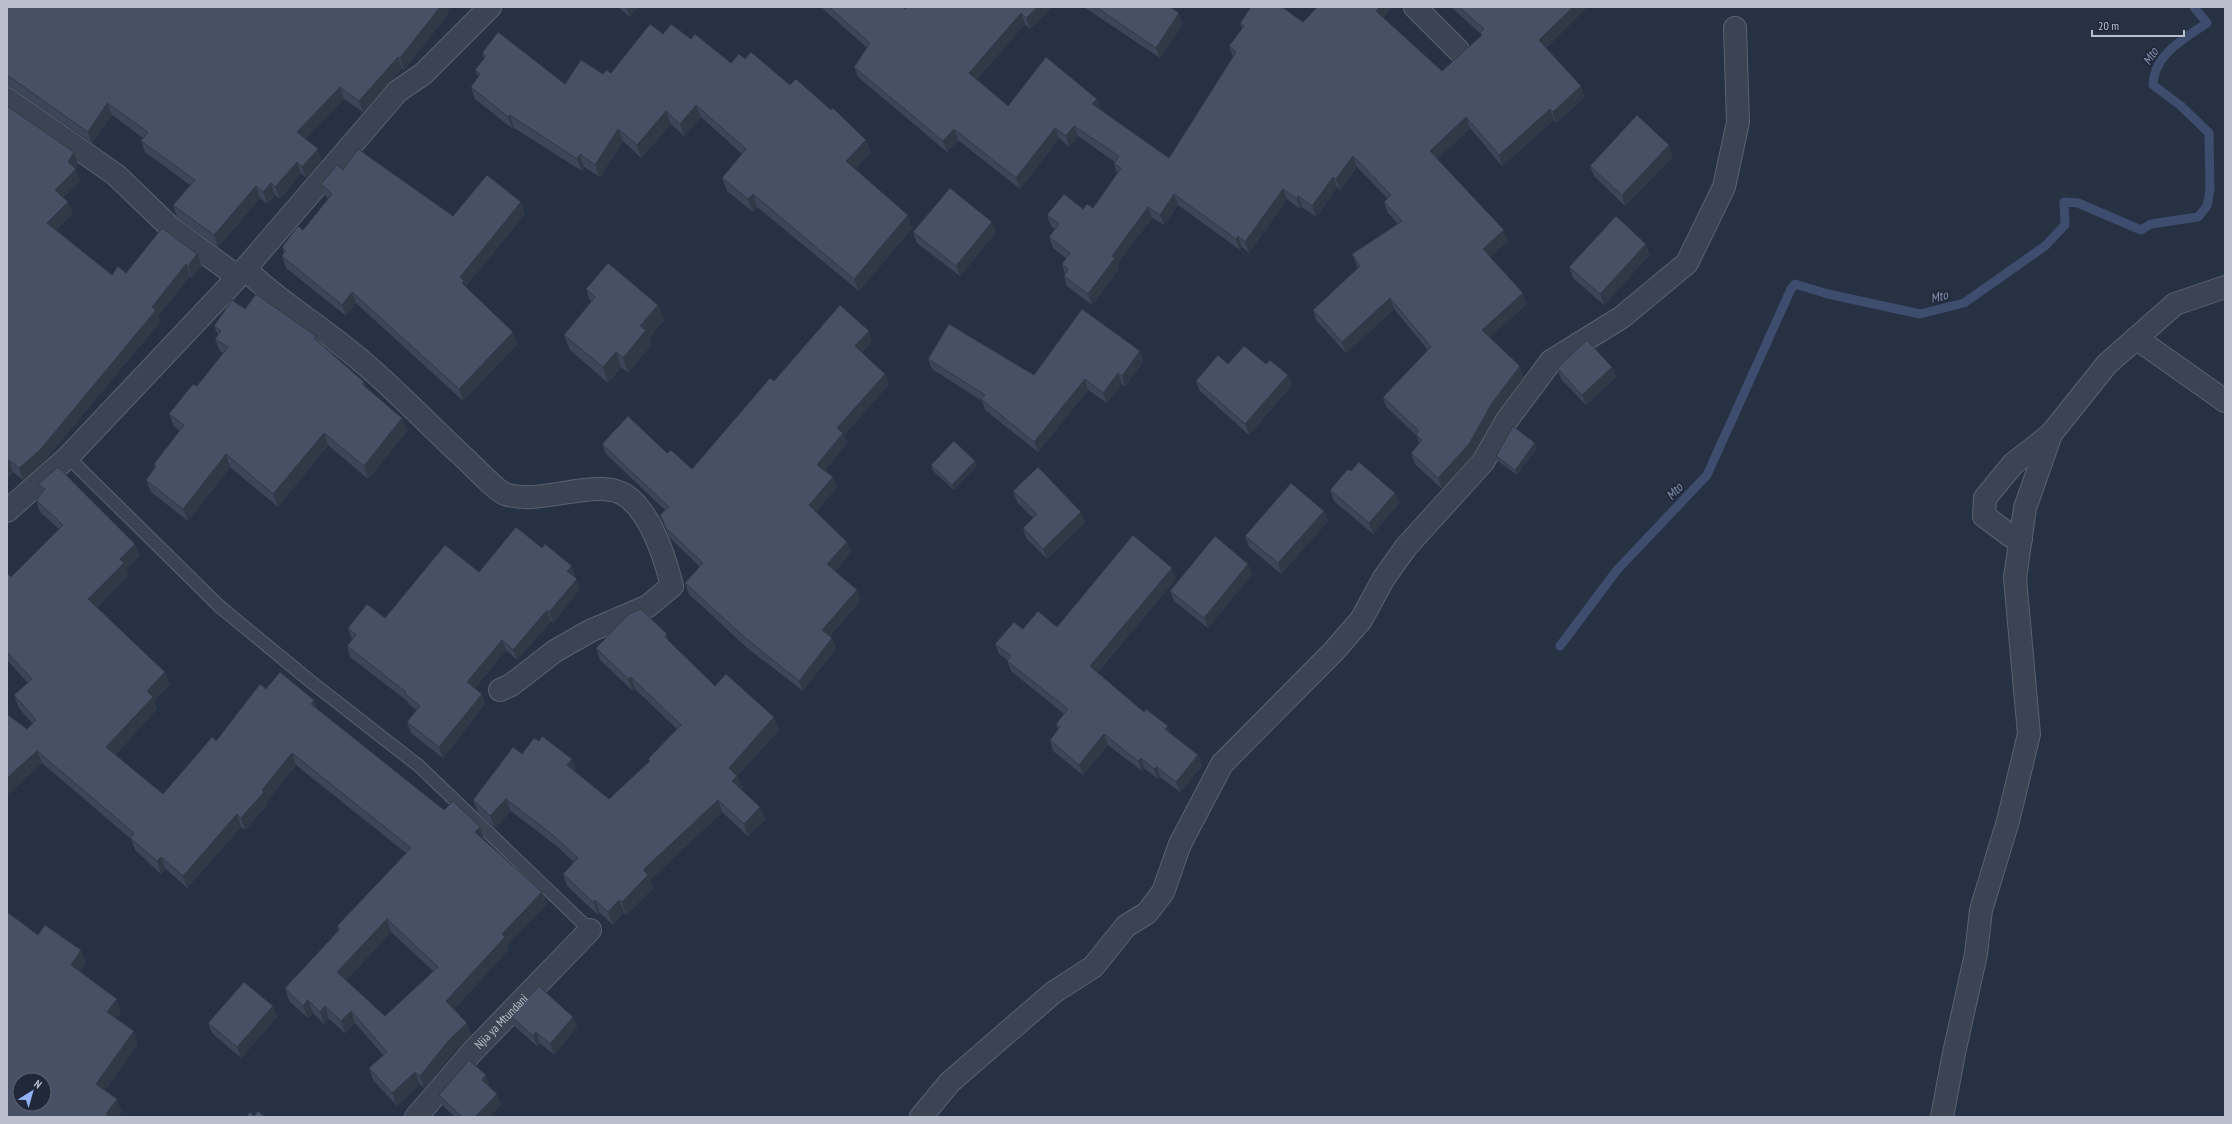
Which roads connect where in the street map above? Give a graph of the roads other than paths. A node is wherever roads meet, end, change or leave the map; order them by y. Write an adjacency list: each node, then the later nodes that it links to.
1 (490, 7): 6 (street)
2 (1416, 7): 4 (street)
3 (1735, 28): 17 (street)
4 (1458, 50)
5 (7, 99): 6 (street)
6 (242, 273): 11 (street); 14 (street)
7 (2225, 287): 8 (street)
8 (2136, 338): 9 (street); 10 (street)
9 (2225, 401)
10 (2051, 434): 13 (street); 13 (street)
11 (68, 457): 12 (street); 15 (lane)
12 (7, 511)
13 (2021, 539): 18 (street)
14 (500, 690)
15 (590, 930): 16 (street, Njia ya Mtundani)
16 (416, 1117)
17 (921, 1117)
18 (1942, 1117)

